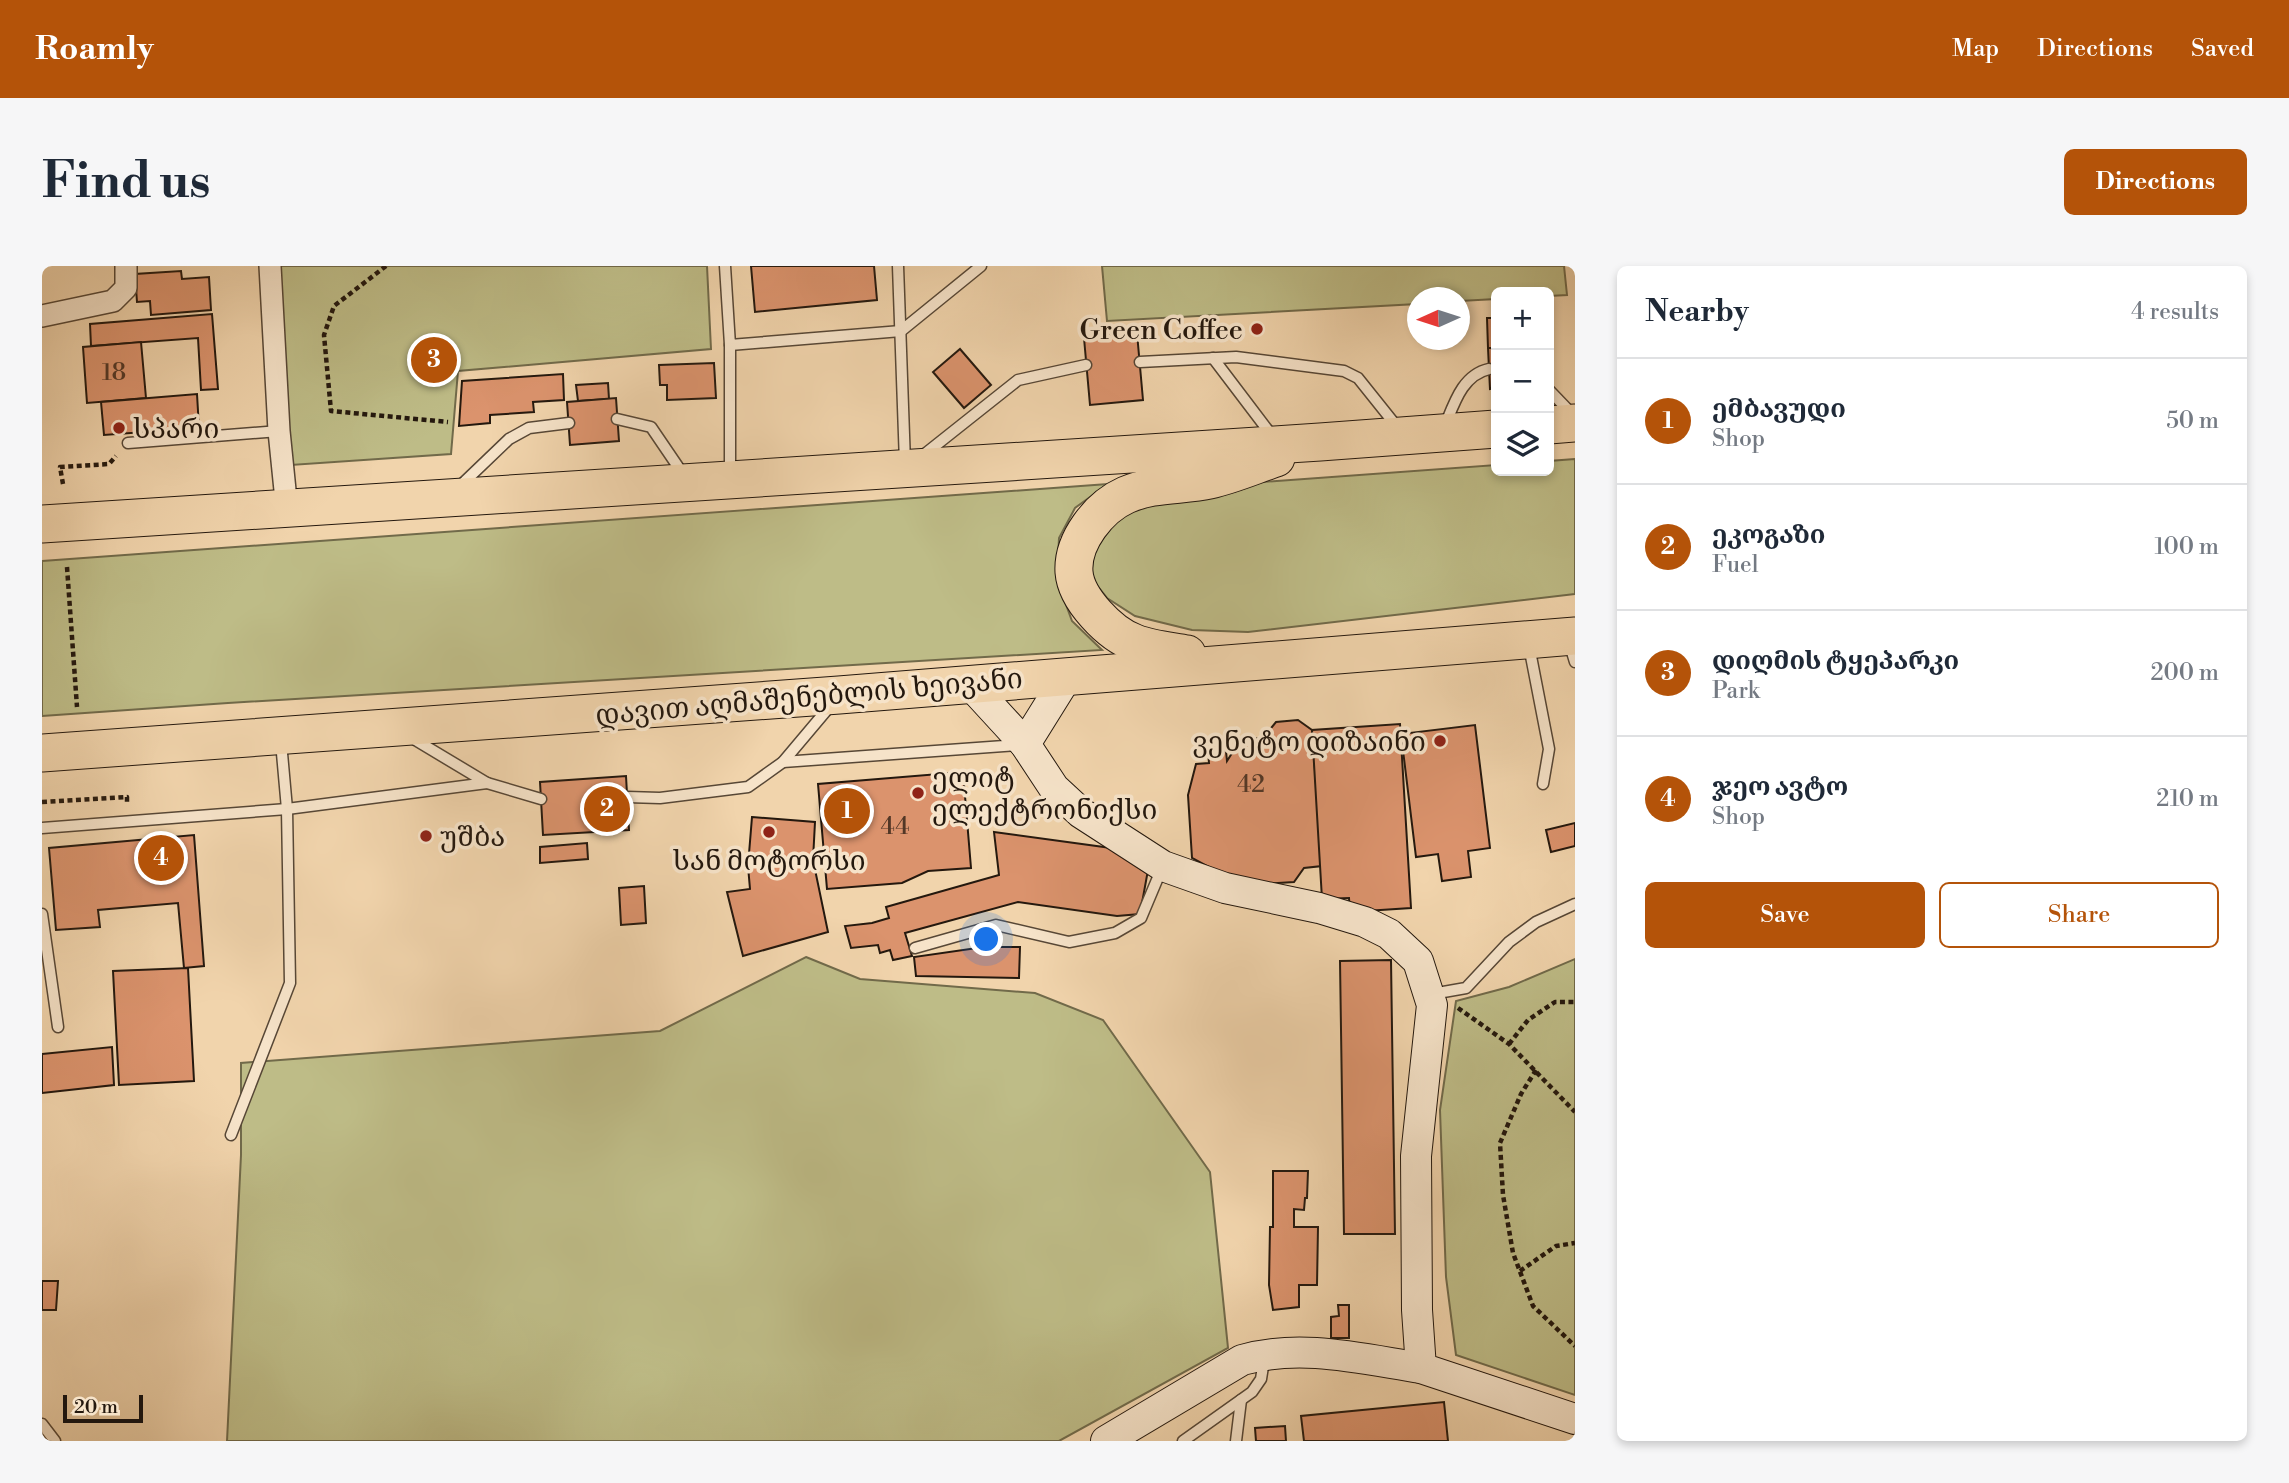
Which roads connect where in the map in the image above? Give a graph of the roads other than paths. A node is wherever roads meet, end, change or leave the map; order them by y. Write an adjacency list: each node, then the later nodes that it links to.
1 (126, 266): 6 (street)
2 (270, 266): 20 (street)
3 (725, 266): 8 (lane)
4 (898, 266): 7 (lane)
5 (981, 266): 7 (lane)
6 (42, 316)
7 (901, 331): 8 (lane); 26 (lane)
8 (730, 345): 27 (lane)
9 (1213, 358): 10 (lane); 22 (lane); 25 (lane)
10 (1140, 362)
11 (1086, 365): 26 (lane)
12 (1489, 369): 21 (lane)
13 (1554, 395): 14 (lane)
14 (1575, 417)
15 (617, 419): 28 (lane)
16 (569, 423): 29 (lane)
17 (1575, 423): 18 (highway)
18 (1554, 425)
19 (1491, 429): 21 (highway)
20 (279, 431): 24 (lane); 30 (street)
21 (1442, 433): 22 (highway)
22 (1405, 436): 23 (highway)
23 (1320, 442): 25 (highway); 34 (highway)
24 (128, 443)
25 (1279, 444): 26 (highway)
26 (905, 469): 27 (highway)
27 (730, 479): 28 (highway)
28 (688, 482): 29 (highway)
29 (447, 499): 30 (highway)
30 (287, 510): 31 (highway)
31 (42, 524)
32 (1527, 639): 33 (highway, დავით აღმაშენებლის ხეივანი); 34 (highway, დავით აღმაშენებლის ხეივანი); 44 (lane)
33 (1572, 645)
34 (1230, 663): 35 (highway, დავით აღმაშენებლის ხეივანი)
35 (1068, 675): 36 (highway, დავით აღმაშენებლის ხეივანი); 40 (street)
36 (969, 683): 37 (highway, დავით აღმაშენებლის ხეივანი); 40 (street)
37 (839, 695): 38 (highway, დავით აღმაშენებლის ხეივანი); 42 (lane)
38 (395, 727): 39 (highway, დავით აღმაშენებლის ხეივანი); 43 (lane)
39 (280, 736): 41 (highway, დავით აღმაშენებლის ხეივანი); 47 (lane)
40 (1025, 744): 42 (lane); 49 (street)
41 (42, 753)
42 (783, 762): 45 (lane)
43 (487, 783): 46 (lane); 47 (lane)
44 (1543, 784)
45 (627, 797)
46 (541, 799)
47 (286, 810): 48 (lane); 55 (lane)
48 (42, 828)
49 (1163, 866): 52 (lane); 53 (street)
50 (1575, 904): 53 (lane)
51 (42, 914): 54 (lane)
52 (915, 948)
53 (1429, 995): 57 (street)
54 (58, 1027)
55 (232, 1135)
56 (1264, 1353): 57 (street); 58 (lane); 62 (street)
57 (1421, 1368): 59 (street)
58 (1241, 1400): 63 (lane); 64 (lane)
59 (1575, 1419)
60 (42, 1424): 61 (lane)
61 (55, 1441)
62 (1106, 1441)
63 (1183, 1441)
64 (1237, 1441)

